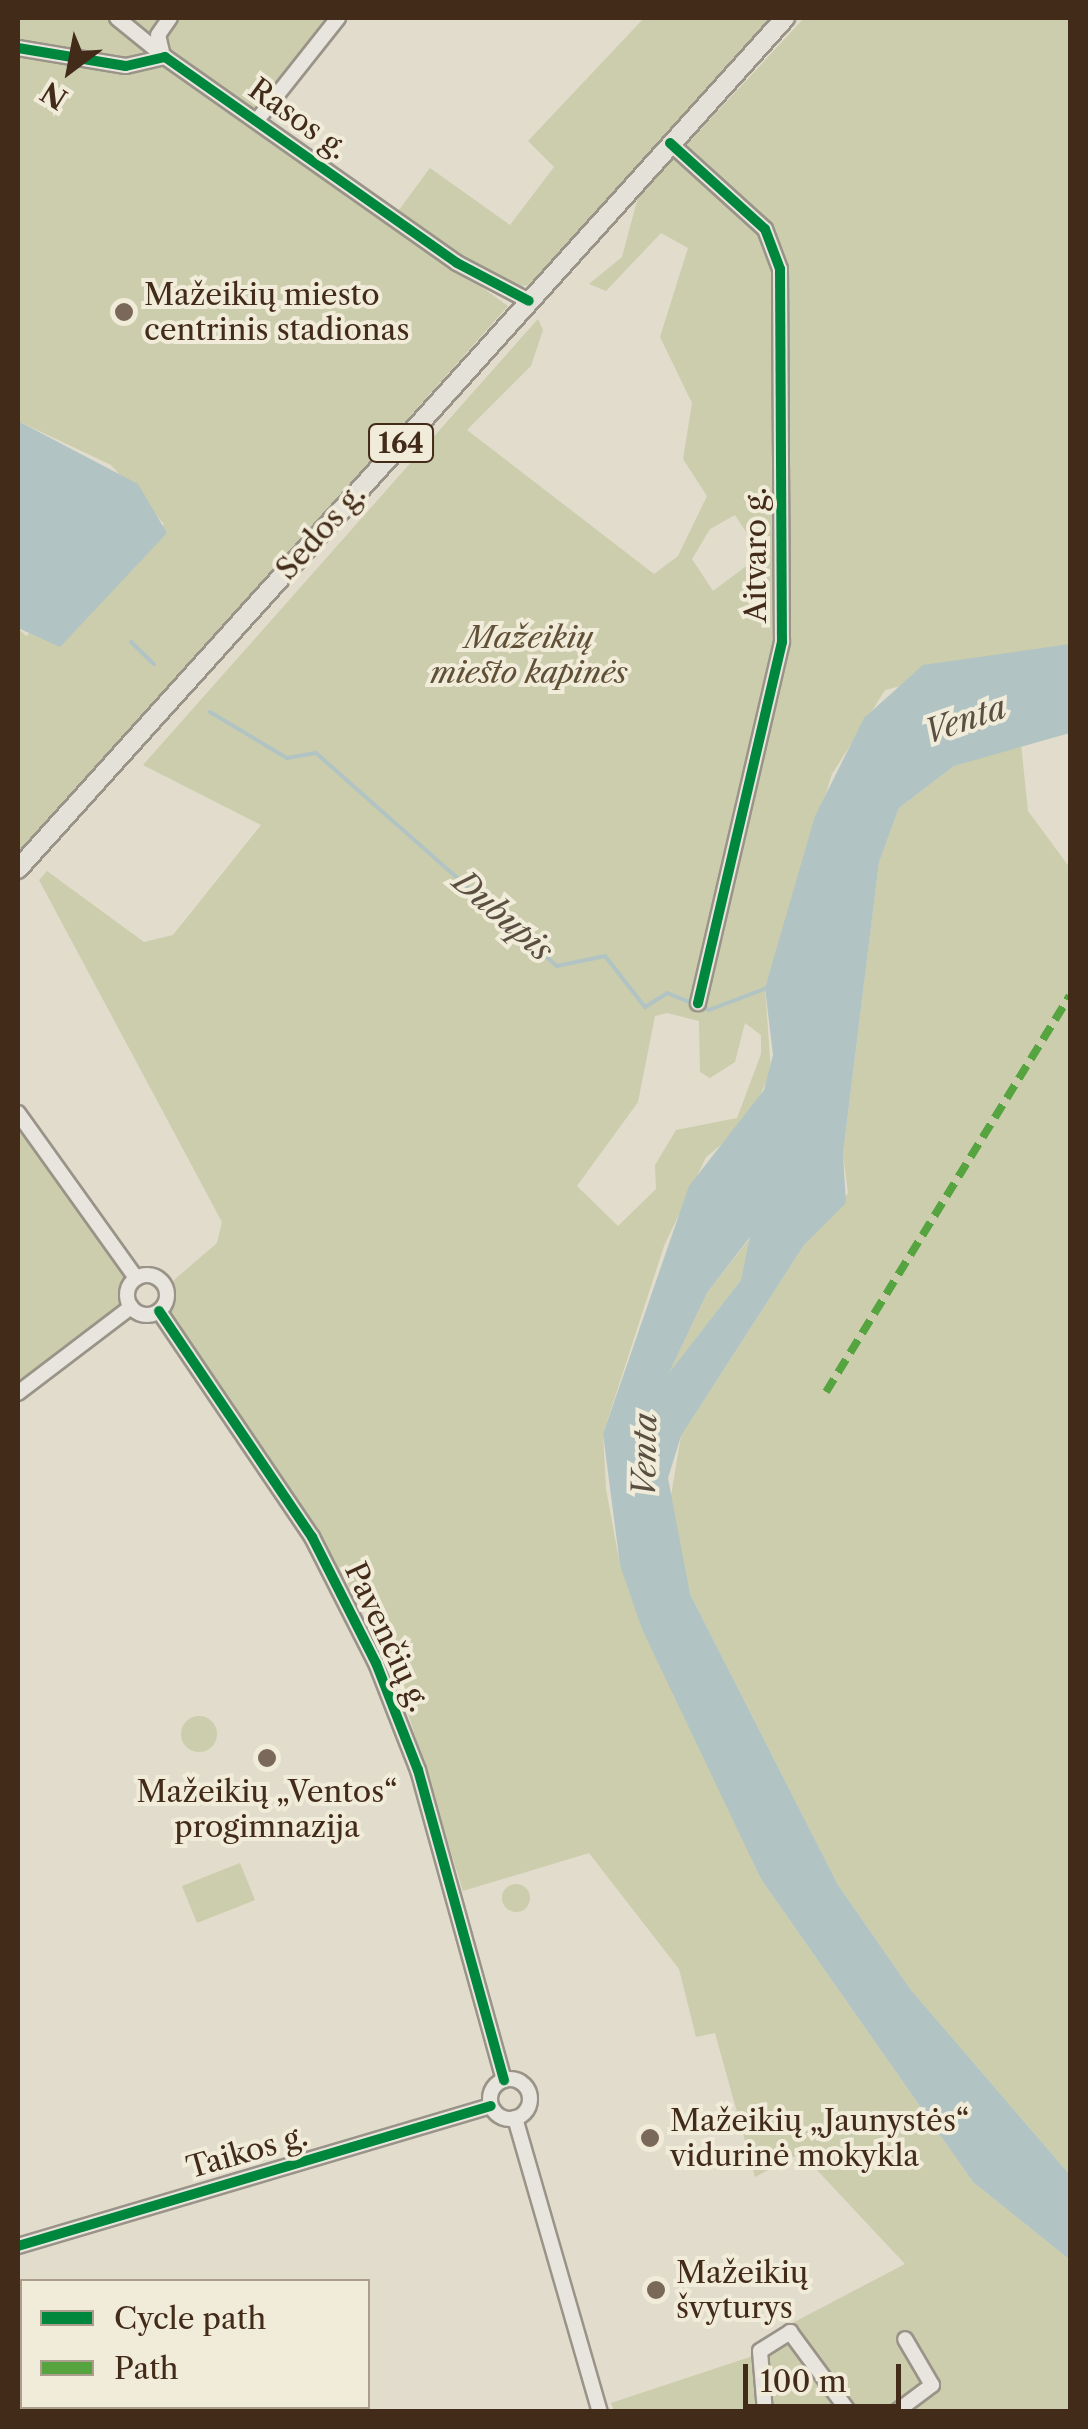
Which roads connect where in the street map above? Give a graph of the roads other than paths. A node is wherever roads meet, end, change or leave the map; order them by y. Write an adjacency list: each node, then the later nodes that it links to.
1 (117, 18): 6 (street, Rasos g.)
2 (170, 18): 6 (street)
3 (338, 18): 7 (street)
4 (785, 18): 8 (main road, Sedos g. / 164)
5 (18, 48): 6 (street)
6 (165, 57): 7 (street, Rasos g.)
7 (258, 119): 9 (street, Rasos g.)
8 (670, 144): 9 (main road, Sedos g. / 164); 11 (street, Aitvaro g.)
9 (529, 301): 10 (main road, Sedos g. / 164)
10 (18, 869)
11 (698, 1004)
12 (18, 1113): 13 (street)
13 (136, 1278): 14 (street); 15 (street, Pavenčių g.)
14 (131, 1307): 15 (street); 16 (street)
15 (159, 1310): 17 (street, Pavenčių g.)
16 (18, 1392)
17 (504, 2080): 18 (street); 19 (street, Pavenčių g.)
18 (491, 2106): 19 (street); 20 (street, Taikos g.)
19 (515, 2118): 22 (street)
20 (18, 2246)
21 (905, 2339): 25 (street)
22 (600, 2412)
23 (765, 2412): 24 (street)
24 (849, 2412)
25 (896, 2412)

